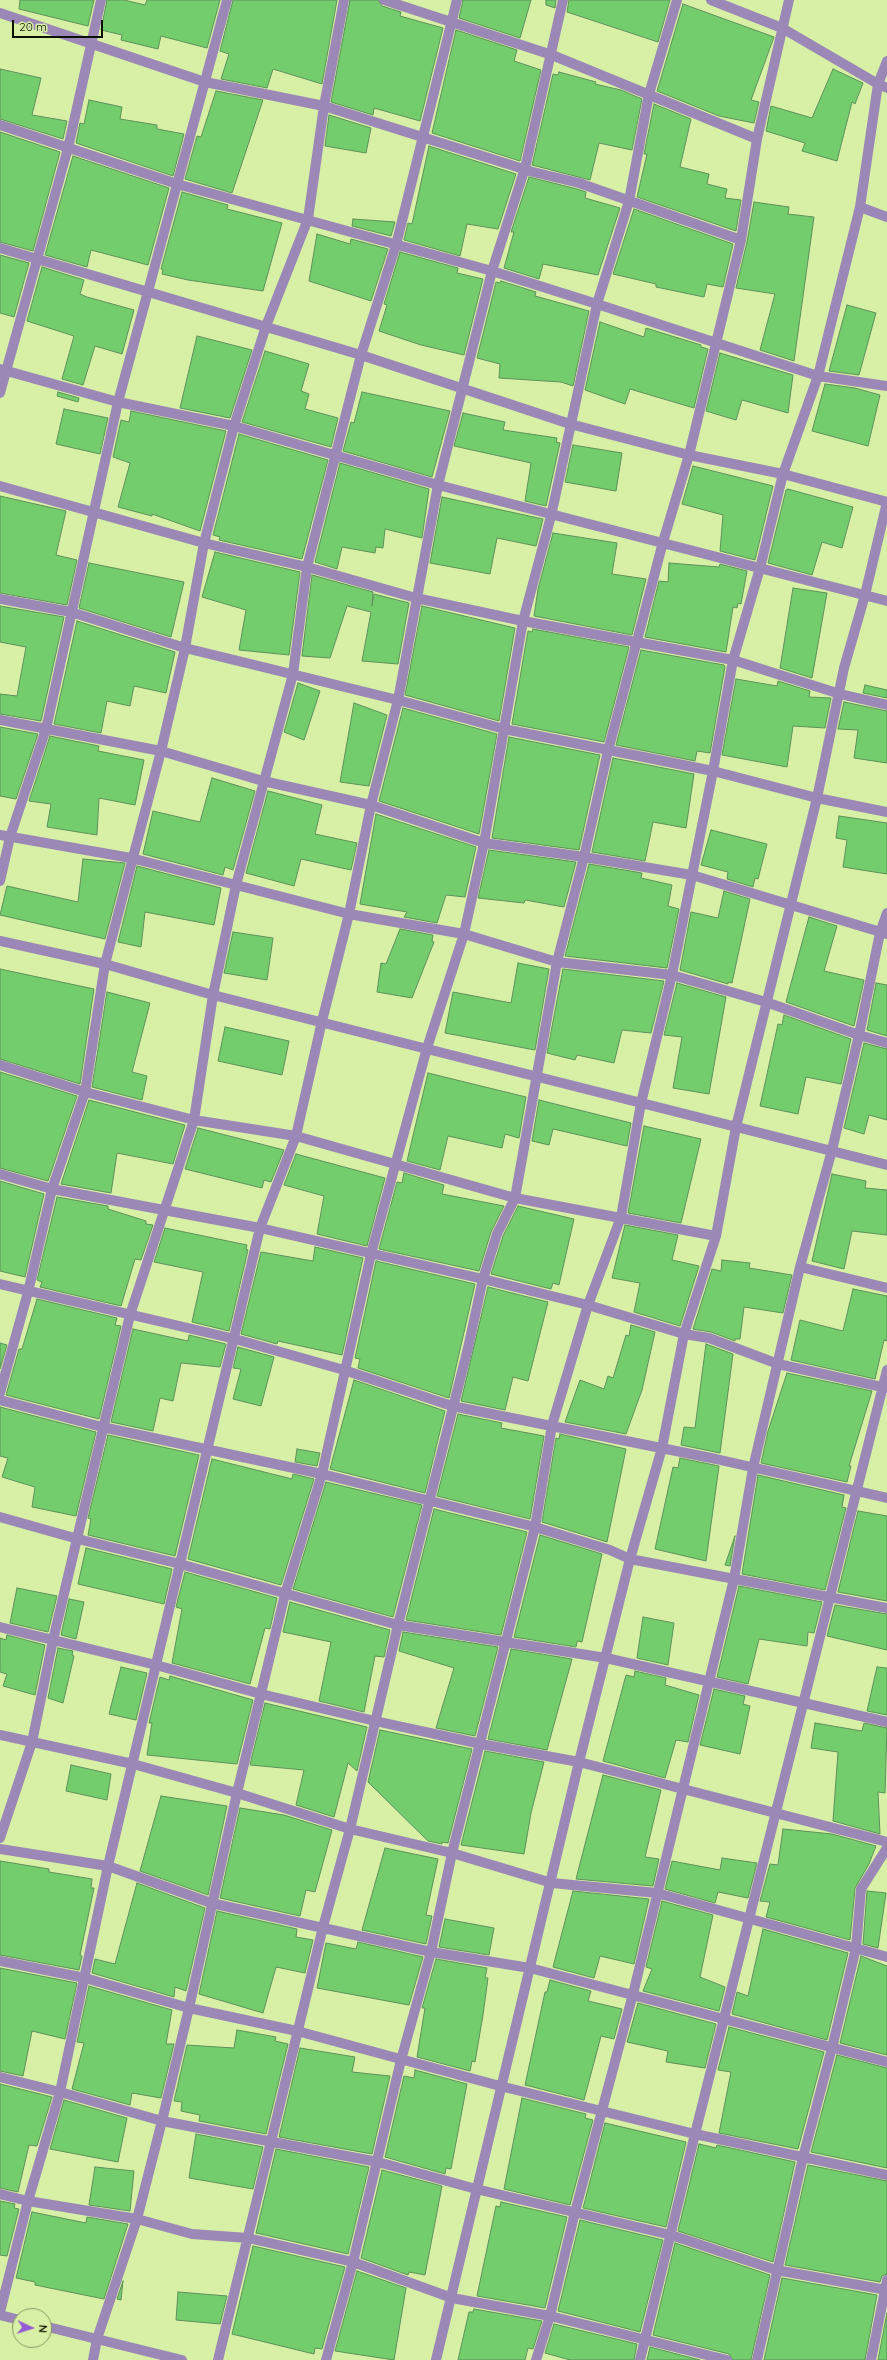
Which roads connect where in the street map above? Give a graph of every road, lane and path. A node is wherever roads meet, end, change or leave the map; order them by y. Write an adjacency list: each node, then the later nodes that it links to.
1 (101, 0): 13 (street)
2 (227, 0): 16 (street)
3 (344, 0): 19 (street)
4 (384, 0): 11 (street)
5 (457, 0): 11 (street)
6 (563, 0): 14 (street)
7 (677, 0): 18 (street)
8 (711, 0): 12 (street)
9 (790, 0): 12 (street)
10 (0, 13): 13 (street)
11 (451, 23): 14 (street); 21 (street)
12 (782, 28): 17 (street); 22 (street)
13 (90, 43): 16 (street); 23 (street)
14 (552, 55): 18 (street); 24 (street)
15 (887, 61): 17 (street)
16 (205, 82): 19 (street); 25 (street)
17 (882, 86): 27 (street)
18 (649, 94): 22 (street); 26 (street)
19 (324, 106): 21 (street); 29 (street)
20 (0, 125): 23 (street)
21 (423, 138): 24 (street); 31 (street)
22 (757, 139): 30 (street)
23 (68, 148): 25 (street); 33 (street)
24 (525, 168): 26 (street); 34 (street)
25 (177, 184): 29 (street); 35 (street)
26 (629, 201): 30 (street); 36 (street)
27 (860, 207): 28 (street); 41 (street)
28 (887, 217)
29 (308, 219): 31 (street); 37 (street)
30 (741, 240): 38 (street)
31 (396, 245): 34 (street); 39 (street)
32 (0, 248): 33 (street)
33 (37, 259): 35 (street); 40 (street)
34 (492, 271): 36 (street); 43 (street)
35 (148, 293): 37 (street); 45 (street)
36 (597, 304): 38 (street); 46 (street)
37 (266, 326): 39 (street); 47 (street)
38 (715, 344): 41 (street); 48 (street)
39 (361, 354): 43 (street); 49 (street)
40 (2, 369): 44 (street); 45 (street)
41 (818, 376): 42 (street); 50 (street)
42 (887, 386)
43 (462, 390): 46 (street); 51 (street)
44 (0, 393)
45 (118, 402): 47 (street); 54 (street)
46 (570, 424): 48 (street); 55 (street)
47 (234, 426): 49 (street); 57 (street)
48 (689, 455): 50 (street); 56 (street)
49 (335, 456): 51 (street); 58 (street)
50 (783, 474): 53 (street); 59 (street)
51 (438, 485): 55 (street); 61 (street)
52 (0, 486): 54 (street)
53 (887, 502): 60 (street)
54 (92, 511): 57 (street); 64 (street)
55 (551, 516): 56 (street); 65 (street)
56 (663, 542): 59 (street); 66 (street)
57 (204, 543): 58 (street); 67 (street)
58 (307, 567): 61 (street); 69 (street)
59 (760, 568): 60 (street); 68 (street)
60 (865, 595): 63 (street); 70 (street)
61 (416, 598): 65 (street); 71 (street)
62 (0, 599): 64 (street)
63 (887, 601)
64 (71, 612): 67 (street); 74 (street)
65 (523, 621): 66 (street); 75 (street)
66 (638, 641): 68 (street); 77 (street)
67 (184, 648): 69 (street); 76 (street)
68 (733, 660): 70 (street); 78 (street)
69 (293, 674): 71 (street); 79 (street)
70 (840, 694): 72 (street); 80 (street)
71 (398, 700): 75 (street); 81 (street)
72 (887, 705)
73 (0, 720): 74 (street)
74 (46, 729): 76 (street); 83 (street)
75 (504, 729): 77 (street); 84 (street)
76 (161, 751): 79 (street); 86 (street)
77 (608, 751): 78 (street); 85 (street)
78 (713, 771): 80 (street); 87 (street)
79 (263, 781): 81 (street); 89 (street)
80 (817, 798): 82 (street); 90 (street)
81 (371, 805): 84 (street); 92 (street)
82 (887, 812)
83 (5, 836): 86 (street); 88 (street)
84 (484, 843): 85 (street); 94 (street)
85 (584, 857): 87 (street); 96 (street)
86 (131, 858): 89 (street); 97 (street)
87 (692, 875): 90 (street); 98 (street)
88 (0, 881)
89 (236, 885): 92 (street); 99 (street)
90 (790, 904): 93 (street); 100 (street)
91 (887, 913): 93 (street)
92 (349, 914): 94 (street); 101 (street)
93 (883, 933): 102 (street)
94 (464, 934): 96 (street); 104 (street)
95 (0, 941): 97 (street)
96 (557, 962): 98 (street); 106 (street)
97 (105, 964): 99 (street); 107 (street)
98 (672, 975): 100 (street); 108 (street)
99 (213, 995): 101 (street); 109 (street)
100 (766, 1002): 102 (street); 110 (street)
101 (322, 1021): 104 (street); 111 (street)
102 (859, 1035): 103 (street); 112 (street)
103 (887, 1043)
104 (427, 1048): 106 (street); 113 (street)
105 (0, 1066): 107 (street)
106 (535, 1076): 108 (street); 117 (street)
107 (85, 1092): 109 (street); 116 (street)
108 (641, 1103): 110 (street); 119 (street)
109 (194, 1120): 111 (street); 118 (street)
110 (736, 1127): 112 (street); 121 (street)
111 (296, 1136): 113 (street); 120 (street)
112 (832, 1150): 114 (street); 123 (street)
113 (396, 1163): 117 (street); 122 (street)
114 (887, 1165)
115 (0, 1174): 116 (street)
116 (52, 1188): 118 (street); 127 (street)
117 (515, 1198): 119 (street); 124 (street)
118 (163, 1210): 120 (street); 129 (street)
119 (621, 1217): 121 (street); 128 (street)
120 (260, 1228): 122 (street); 131 (street)
121 (716, 1236): 130 (street)
122 (371, 1254): 124 (street); 133 (street)
123 (800, 1267): 126 (street); 132 (street)
124 (483, 1279): 128 (street); 138 (street)
125 (0, 1284): 127 (street)
126 (887, 1288)
127 (28, 1292): 129 (street); 136 (street)
128 (588, 1305): 130 (street); 139 (street)
129 (130, 1315): 131 (street); 140 (street)
130 (684, 1334): 132 (street); 141 (street)
131 (235, 1339): 133 (street); 142 (street)
132 (778, 1364): 135 (street); 143 (street)
133 (344, 1370): 138 (street); 144 (street)
134 (887, 1370): 135 (street)
135 (885, 1387): 145 (street)
136 (0, 1393)
137 (0, 1400): 140 (street)
138 (452, 1406): 139 (street); 147 (street)
139 (552, 1425): 141 (street); 149 (street)
140 (102, 1427): 142 (street); 150 (street)
141 (662, 1448): 143 (street); 151 (street)
142 (208, 1449): 144 (street); 152 (street)
143 (753, 1468): 145 (street); 153 (street)
144 (322, 1474): 147 (street); 154 (street)
145 (857, 1492): 146 (street); 155 (street)
146 (887, 1498)
147 (429, 1502): 149 (street); 157 (street)
148 (0, 1517): 150 (street)
149 (535, 1526): 151 (street); 160 (street)
150 (78, 1539): 152 (street); 159 (street)
151 (630, 1559): 153 (street); 161 (street)
152 (180, 1564): 154 (street); 162 (street)
153 (734, 1579): 155 (street); 163 (street)
154 (285, 1594): 157 (street); 164 (street)
155 (831, 1598): 156 (street); 165 (street)
156 (887, 1608)
157 (398, 1625): 160 (street); 166 (street)
158 (0, 1627): 159 (street)
159 (52, 1640): 162 (street); 169 (street)
160 (505, 1641): 161 (street); 170 (street)
161 (606, 1658): 163 (street); 171 (street)
162 (156, 1665): 164 (street); 172 (street)
163 (709, 1682): 165 (street); 173 (street)
164 (261, 1694): 166 (street); 174 (street)
165 (804, 1705): 167 (street); 175 (street)
166 (375, 1721): 170 (street); 176 (street)
167 (887, 1722)
168 (0, 1735): 169 (street)
169 (32, 1742): 172 (street); 177 (street)
170 (480, 1744): 171 (street); 181 (street)
171 (579, 1762): 173 (street); 183 (street)
172 (133, 1764): 174 (street); 182 (street)
173 (681, 1790): 175 (street); 184 (street)
174 (237, 1793): 176 (street); 185 (street)
175 (776, 1814): 178 (street); 186 (street)
176 (350, 1829): 181 (street); 187 (street)
177 (0, 1838)
178 (887, 1842)
179 (887, 1848): 188 (street)
180 (0, 1849): 182 (street)
181 (452, 1853): 183 (street); 189 (street)
182 (108, 1866): 185 (street); 193 (street)
183 (552, 1883): 184 (street); 192 (street)
184 (658, 1893): 186 (street); 194 (street)
185 (211, 1903): 187 (street); 195 (street)
186 (751, 1917): 188 (street); 196 (street)
187 (323, 1927): 189 (street); 197 (street)
188 (856, 1948): 190 (street); 198 (street)
189 (431, 1952): 192 (street); 199 (street)
190 (887, 1957)
191 (0, 1961): 193 (street)
192 (530, 1968): 194 (street); 202 (street)
193 (85, 1978): 195 (street); 203 (street)
194 (633, 1994): 196 (street); 204 (street)
195 (189, 2008): 197 (street); 205 (street)
196 (726, 2018): 198 (street); 206 (street)
197 (297, 2031): 199 (street); 207 (street)
198 (832, 2048): 200 (street); 208 (street)
199 (401, 2060): 202 (street); 209 (street)
200 (887, 2062)
201 (0, 2077): 203 (street)
202 (500, 2086): 204 (street); 211 (street)
203 (60, 2092): 205 (street); 213 (street)
204 (602, 2111): 206 (street); 214 (street)
205 (162, 2121): 207 (street); 215 (street)
206 (695, 2134): 208 (street); 216 (street)
207 (271, 2143): 209 (street); 217 (street)
208 (803, 2157): 210 (street); 219 (street)
209 (378, 2162): 211 (street); 218 (street)
210 (887, 2175)
211 (476, 2189): 214 (street); 221 (street)
212 (0, 2194): 213 (street)
213 (28, 2202): 215 (street); 222 (street)
214 (575, 2212): 216 (street); 224 (street)
215 (137, 2219): 217 (street); 227 (street)
216 (671, 2235): 219 (street); 228 (street)
217 (248, 2238): 218 (street); 231 (street)
218 (353, 2262): 221 (street); 232 (street)
219 (776, 2270): 220 (street); 237 (street)
220 (886, 2286): 238 (street)
221 (452, 2298): 224 (street); 233 (street)
222 (0, 2312)
223 (0, 2315): 225 (street)
224 (550, 2316): 228 (street); 234 (street)
225 (12, 2318)
226 (52, 2328): 227 (street)
227 (97, 2339): 229 (street); 230 (street)
228 (646, 2339): 235 (street); 236 (street)
229 (93, 2360)
230 (182, 2360)
231 (218, 2360)
232 (326, 2360)
233 (436, 2360)
234 (536, 2360)
235 (640, 2360)
236 (727, 2360)
237 (757, 2360)
238 (871, 2360)

